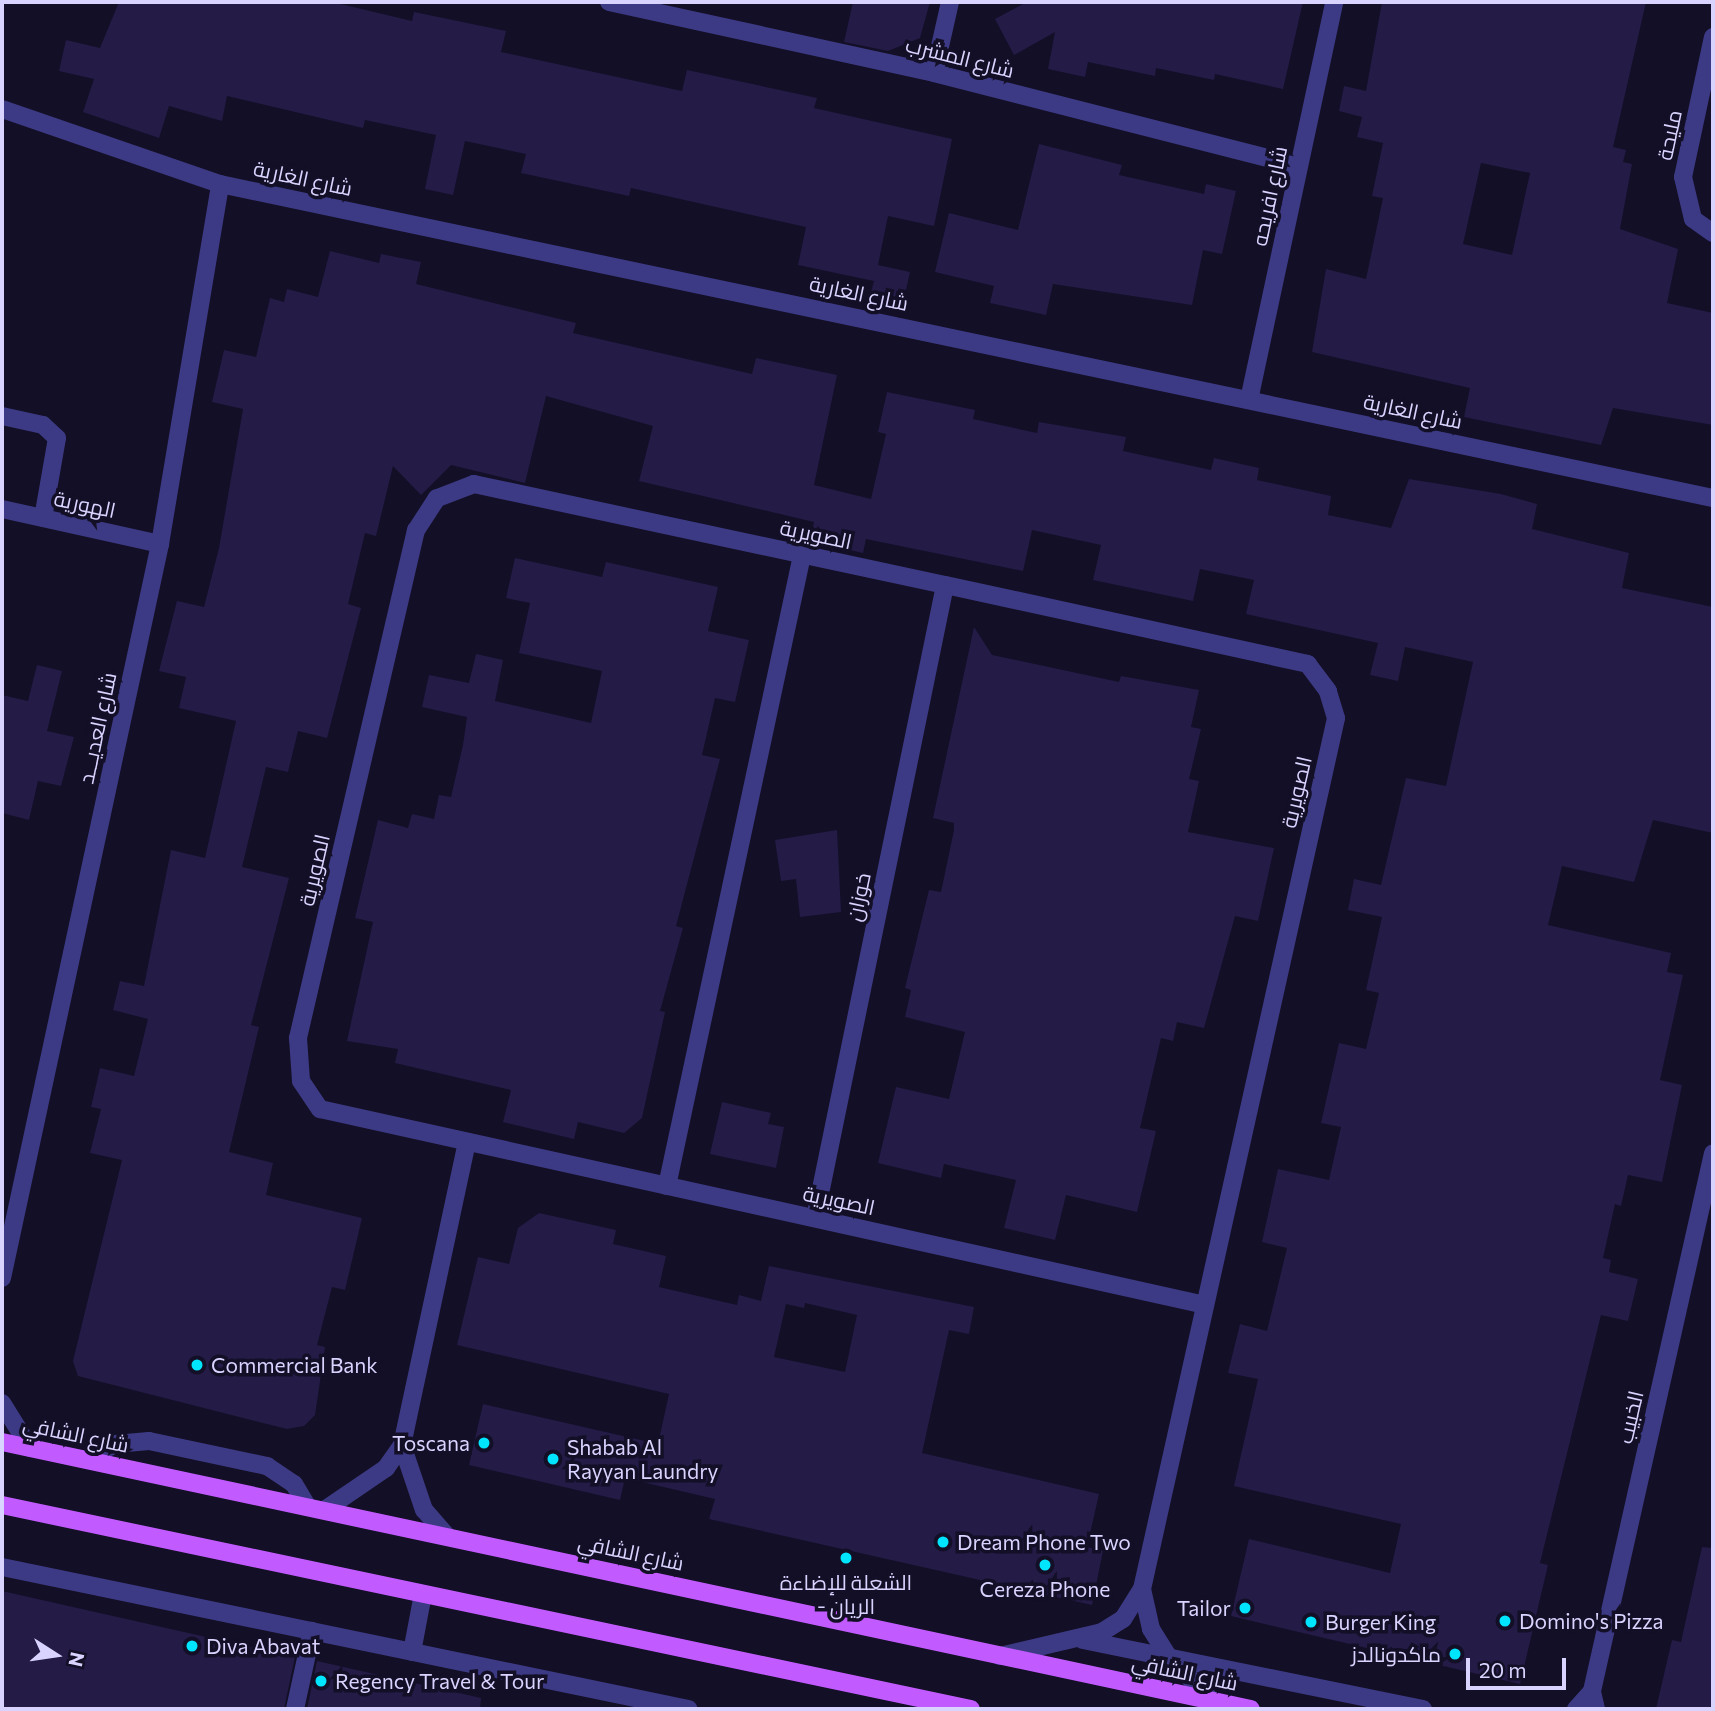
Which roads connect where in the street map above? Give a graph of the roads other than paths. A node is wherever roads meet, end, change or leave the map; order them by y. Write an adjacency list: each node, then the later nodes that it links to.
1 (609, 2): 5 (street, شارع المشرب)
2 (950, 2): 5 (street)
3 (1334, 2): 7 (street, شارع افريحه)
4 (1713, 37): 9 (street, مليحة)
5 (934, 73): 7 (street, شارع المشرب)
6 (2, 109): 8 (street, شارع الغارية)
7 (1298, 166): 10 (street, شارع افريحه)
8 (220, 184): 10 (street, شارع الغارية); 15 (street, شارع العديـــد)
9 (1713, 233)
10 (1249, 400): 12 (street, شارع الغارية)
11 (2, 416): 14 (street)
12 (1713, 498)
13 (2, 509): 14 (street, الهورية)
14 (43, 519): 15 (street, الهورية)
15 (160, 544): 22 (street, شارع العديـــد)
16 (802, 555): 17 (street, الصويرية); 18 (street, الصويرية); 20 (street)
17 (945, 584): 21 (street, خوزان); 23 (street, الصويرية)
18 (467, 1142): 20 (street, الصويرية); 26 (street)
19 (1713, 1153): 41 (street, الخبيب)
20 (667, 1186): 21 (street, الصويرية)
21 (815, 1218): 23 (street, الصويرية)
22 (2, 1278)
23 (1201, 1304): 34 (street, الصويرية)
24 (2, 1403): 27 (street)
25 (2, 1442): 27 (main road, شارع الشافي)
26 (402, 1445): 31 (street); 32 (street)
27 (30, 1448): 28 (main road, شارع الشافي)
28 (86, 1459): 30 (main road, شارع الشافي); 30 (street)
29 (2, 1505): 35 (main road)
30 (307, 1506): 31 (main road, شارع الشافي)
31 (326, 1509): 32 (main road, شارع الشافي)
32 (446, 1535): 40 (main road, شارع الشافي)
33 (2, 1567): 36 (street)
34 (1142, 1589): 37 (street, الصويرية); 39 (street, الصويرية)
35 (424, 1594): 38 (street); 45 (main road)
36 (312, 1631): 38 (street); 43 (street)
37 (1083, 1640): 39 (street); 40 (street, الصويرية)
38 (412, 1652): 44 (street)
39 (1167, 1655): 42 (street, الصويرية); 47 (street)
40 (1000, 1656): 42 (main road, شارع الشافي)
41 (1592, 1691): 48 (street); 49 (street)
42 (1212, 1701): 46 (main road, شارع الشافي)
43 (295, 1709)
44 (688, 1709)
45 (971, 1709)
46 (1251, 1709)
47 (1423, 1709)
48 (1576, 1709)
49 (1596, 1709)

